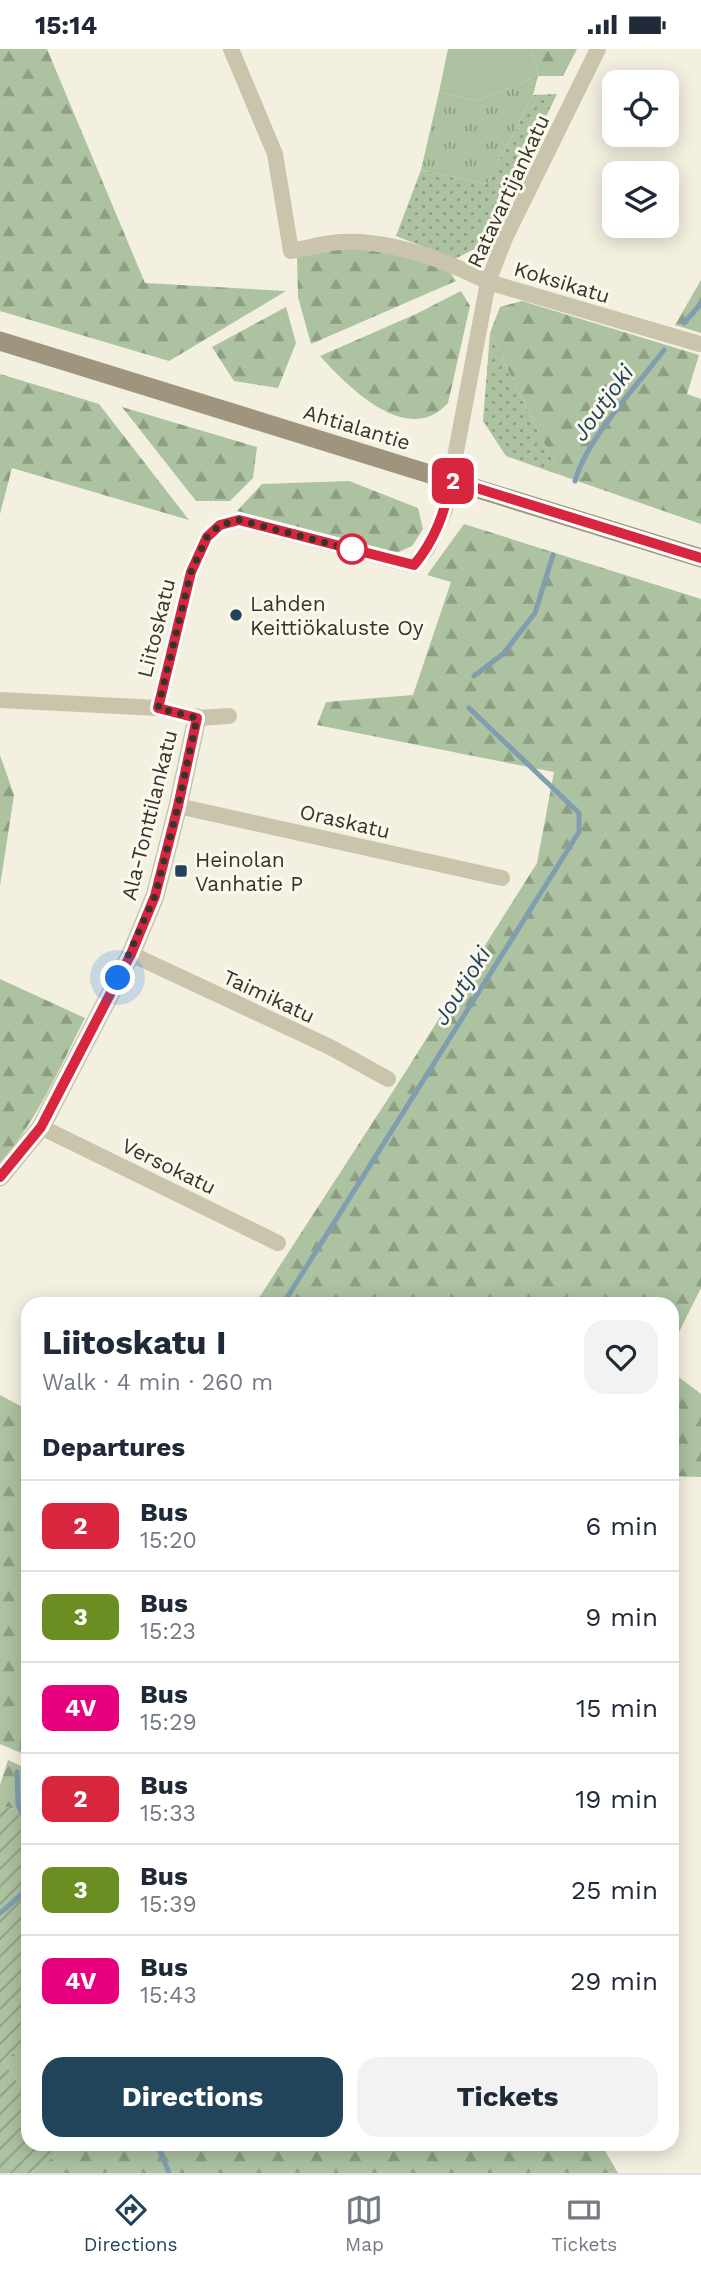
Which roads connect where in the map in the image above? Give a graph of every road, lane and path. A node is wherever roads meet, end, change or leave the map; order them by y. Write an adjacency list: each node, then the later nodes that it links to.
1 (231, 49): 3 (street, Koksikatu)
2 (598, 49): 3 (street, Ratavartijankatu)
3 (488, 282): 5 (street, Koksikatu); 6 (street, Ratavartijankatu)
4 (0, 341): 6 (main road, Ahtialantie)
5 (700, 344)
6 (451, 480): 7 (main road, Ahtialantie); 9 (street, Liitoskatu)
7 (701, 558)
8 (0, 700): 9 (street)
9 (158, 708): 11 (street)
10 (229, 716): 11 (street)
11 (197, 718): 12 (street, Ala-Tonttilankatu)
12 (178, 806): 13 (street, Oraskatu); 14 (street, Ala-Tonttilankatu)
13 (502, 878)
14 (131, 954): 15 (street, Taimikatu); 16 (street, Ala-Tonttilankatu)
15 (388, 1079)
16 (41, 1127): 17 (street, Ala-Tonttilankatu); 18 (street, Versokatu)
17 (0, 1177)
18 (278, 1243)

